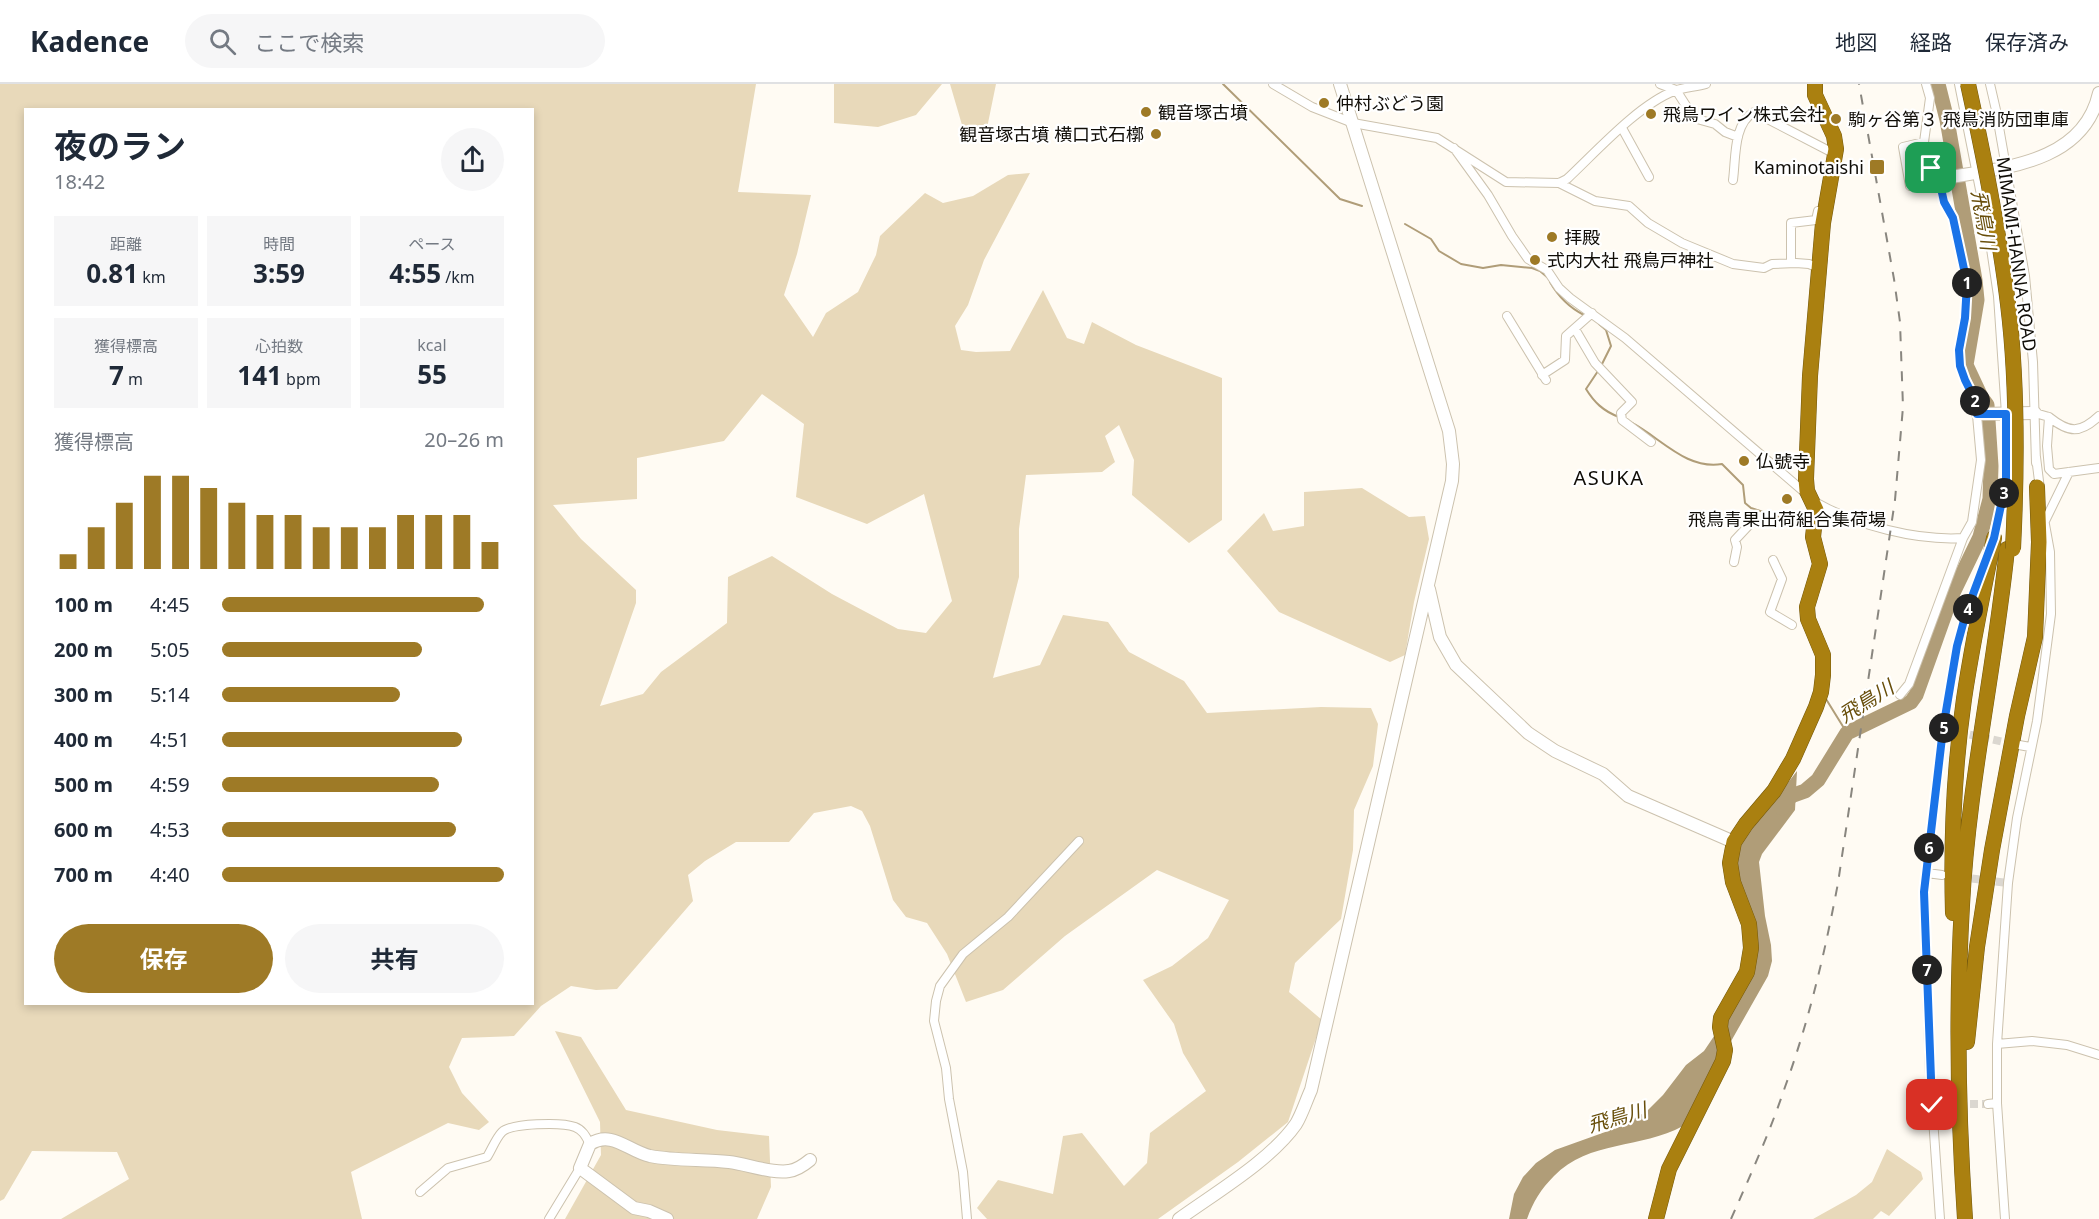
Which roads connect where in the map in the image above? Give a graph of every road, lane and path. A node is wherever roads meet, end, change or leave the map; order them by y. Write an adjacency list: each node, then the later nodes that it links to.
1 (1273, 84): 12 (street)
2 (1340, 84): 12 (street)
3 (1660, 84): 10 (street)
4 (1706, 84): 10 (street)
5 (1815, 84): 17 (highway)
6 (1926, 84): 15 (street)
7 (1959, 84): 19 (street)
8 (1966, 84): 58 (highway, MIMAMI-HANNA ROAD, bridge)
9 (1990, 84): 18 (street)
10 (1676, 90): 13 (street); 14 (street)
11 (2099, 93): 18 (street)
12 (1353, 123): 16 (street); 47 (street)
13 (1622, 128): 20 (street); 23 (street)
14 (1738, 137): 17 (street); 22 (street)
15 (1924, 142): 21 (street); 21 (street)
16 (1454, 148): 23 (street); 28 (street)
17 (1835, 154): 24 (highway)
18 (2005, 166): 19 (street); 30 (street)
19 (1974, 173): 21 (street); 32 (street)
20 (1649, 177)
21 (1940, 179): 31 (street)
22 (1733, 180)
23 (1559, 183): 25 (street)
24 (1828, 192): 25 (street); 26 (highway)
25 (1791, 263): 26 (street)
26 (1820, 268): 40 (highway)
27 (1507, 316): 29 (street)
28 (1590, 316): 29 (street); 40 (street)
29 (1575, 329): 35 (street)
30 (2035, 413): 32 (street); 34 (street); 36 (street)
31 (1977, 414): 32 (street); 43 (street)
32 (2002, 414): 44 (street)
33 (2099, 416): 34 (street)
34 (2049, 417): 38 (street)
35 (1651, 442)
36 (2036, 457): 39 (street); 41 (street)
37 (2099, 468): 38 (street)
38 (2069, 472): 41 (street)
39 (2037, 487): 58 (highway)
40 (1809, 495): 43 (street); 53 (highway)
41 (2045, 521): 51 (street)
42 (1750, 524): 46 (street)
43 (1963, 538): 49 (street)
44 (1994, 538): 54 (street); 58 (highway)
45 (1773, 560): 48 (street)
46 (1734, 562)
47 (1428, 584): 53 (street); 68 (street)
48 (1792, 625)
49 (1900, 695)
50 (2019, 745): 51 (street)
51 (2030, 747): 56 (street)
52 (1079, 840): 67 (street)
53 (1734, 842): 69 (highway)
54 (1926, 873): 55 (street); 59 (street)
55 (1942, 875)
56 (1997, 1044): 57 (street); 73 (street)
57 (2099, 1055)
58 (1961, 1068): 71 (highway, MIMAMI-HANNA ROAD); 72 (highway, MIMAMI-HANNA ROAD)
59 (1932, 1105): 60 (street); 70 (street)
60 (1948, 1105)
61 (590, 1144): 62 (street); 63 (street); 64 (street)
62 (810, 1160)
63 (580, 1168): 65 (street); 66 (street)
64 (420, 1192)
65 (549, 1219)
66 (667, 1219)
67 (967, 1219)
68 (1179, 1219)
69 (1656, 1219)
70 (1940, 1219)
71 (1965, 1219)
72 (1971, 1219)
73 (2006, 1219)

